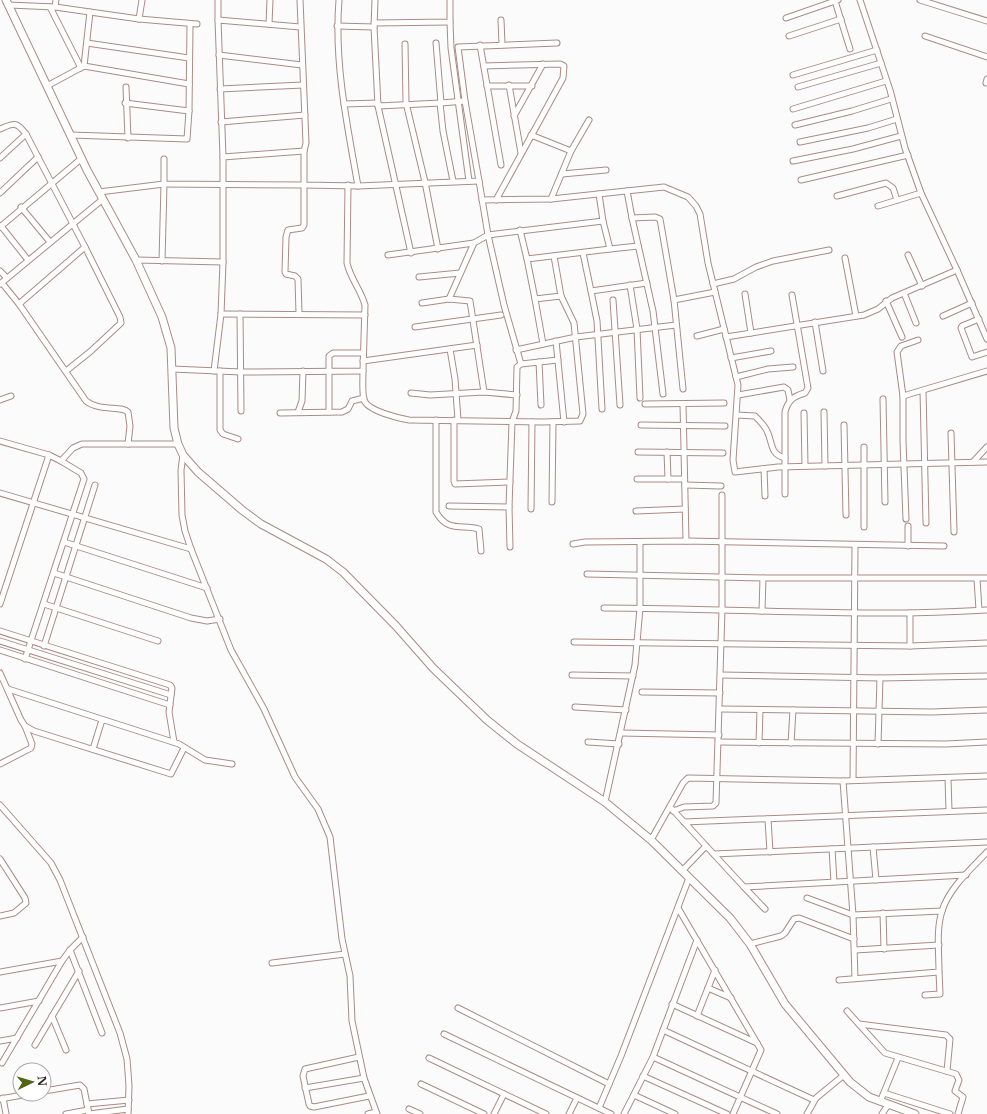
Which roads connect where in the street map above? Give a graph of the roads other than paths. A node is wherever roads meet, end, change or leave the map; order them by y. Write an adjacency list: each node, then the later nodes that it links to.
1 (56, 0): 13 (street)
2 (142, 0): 16 (street)
3 (218, 0): 18 (street)
4 (270, 0): 24 (street)
5 (300, 0): 27 (street)
6 (339, 0): 26 (street)
7 (375, 0): 25 (street)
8 (450, 0): 21 (street)
9 (860, 0): 39 (street)
10 (920, 0): 20 (street)
11 (837, 1): 15 (street); 17 (street)
12 (8, 2): 13 (street); 53 (main road)
13 (53, 7): 14 (street); 47 (street)
14 (90, 12): 16 (street); 30 (street)
15 (786, 18)
16 (139, 19): 22 (street)
17 (841, 19): 28 (street); 38 (street)
18 (218, 20): 24 (street); 40 (street)
19 (501, 20): 34 (street)
20 (987, 21)
21 (450, 22): 25 (street); 37 (street)
22 (190, 24): 23 (street); 42 (street)
23 (197, 24)
24 (269, 24): 27 (street)
25 (374, 25): 26 (street); 66 (street)
26 (337, 26): 65 (street)
27 (300, 27): 45 (street)
28 (789, 36)
29 (925, 36): 41 (street)
30 (87, 43): 42 (street); 47 (street)
31 (436, 43): 64 (street)
32 (557, 43): 34 (street)
33 (405, 44): 63 (street)
34 (502, 44): 35 (street)
35 (480, 45): 36 (street); 46 (street)
36 (458, 47): 37 (street); 60 (street)
37 (451, 48): 61 (street)
38 (850, 49)
39 (877, 50): 43 (street); 48 (street)
40 (219, 55): 45 (street); 58 (street)
41 (987, 57)
42 (189, 58): 50 (street)
43 (881, 63): 49 (street); 56 (street)
44 (543, 64): 46 (street); 55 (street); 78 (street)
45 (302, 65): 51 (street)
46 (484, 66): 54 (street)
47 (83, 67): 50 (street); 53 (street)
48 (793, 75)
49 (886, 81): 59 (street); 67 (street)
50 (189, 84): 68 (street)
51 (303, 85): 58 (street); 69 (street)
52 (509, 85): 54 (street); 55 (street); 70 (street)
53 (48, 86): 77 (main road)
54 (487, 86): 92 (street)
55 (532, 86): 70 (street)
56 (798, 86)
57 (126, 88): 62 (street)
58 (220, 89): 73 (street)
59 (892, 98): 71 (street); 74 (street)
60 (465, 101): 61 (street); 98 (street)
61 (458, 102): 64 (street); 97 (street)
62 (125, 103): 68 (street); 80 (street)
63 (406, 103): 64 (street); 66 (street); 99 (street)
64 (440, 103): 96 (street)
65 (344, 104): 66 (street); 106 (street)
66 (378, 105): 103 (street)
67 (793, 109)
68 (189, 111): 80 (street)
69 (305, 115): 73 (street); 82 (street)
70 (514, 116): 84 (street)
71 (897, 119): 79 (street); 81 (street)
72 (589, 120): 83 (street)
73 (221, 122): 87 (street)
74 (795, 125)
75 (0, 129): 76 (street)
76 (26, 134): 86 (street); 88 (street)
77 (71, 135): 80 (street); 89 (main road)
78 (531, 135): 83 (street); 84 (street)
79 (901, 136): 85 (street); 91 (street)
80 (128, 138)
81 (800, 142)
82 (304, 151): 87 (street); 104 (street)
83 (571, 152): 94 (street)
84 (522, 153): 116 (street)
85 (908, 155): 95 (street); 110 (street)
86 (38, 157): 100 (street); 109 (street)
87 (223, 157): 101 (street)
88 (0, 158)
89 (82, 158): 100 (street); 108 (main road)
90 (164, 159): 102 (street)
91 (793, 161)
92 (501, 165)
93 (606, 170): 94 (street)
94 (562, 174): 114 (street)
95 (801, 180)
96 (453, 181): 97 (street); 99 (street)
97 (469, 181): 98 (street)
98 (479, 181): 115 (street)
99 (425, 182): 103 (street); 130 (street)
100 (51, 183): 119 (street); 122 (street)
101 (222, 183): 102 (street); 104 (street); 143 (street)
102 (164, 184): 108 (street); 142 (street)
103 (395, 184): 106 (street); 134 (street)
104 (304, 185): 105 (street); 170 (street)
105 (348, 185): 106 (street); 171 (street)
106 (358, 186)
107 (627, 191): 111 (street); 120 (street); 151 (street)
108 (99, 192): 113 (main road)
109 (0, 193)
110 (921, 193): 117 (street); 144 (street)
111 (599, 194): 114 (street); 121 (street)
112 (837, 196): 117 (street)
113 (103, 199): 122 (street); 141 (main road)
114 (551, 199): 116 (street)
115 (482, 200): 116 (street); 125 (street)
116 (496, 200)
117 (897, 200): 118 (street)
118 (878, 206)
119 (22, 207): 123 (street); 126 (street)
120 (632, 218): 128 (street); 163 (street)
121 (603, 221): 124 (street); 131 (street)
122 (72, 223): 126 (street); 129 (street)
123 (1, 227): 140 (street)
124 (520, 230): 125 (street); 139 (street)
125 (488, 235): 127 (street); 198 (street)
126 (50, 242): 140 (street)
127 (474, 243): 130 (street); 146 (street)
128 (638, 246): 131 (street); 150 (street)
129 (84, 248): 166 (street); 209 (street)
130 (438, 249): 134 (street)
131 (610, 249): 133 (street)
132 (829, 250): 151 (street)
133 (583, 252): 137 (street); 154 (street)
134 (411, 253): 135 (street)
135 (388, 255)
136 (908, 255): 153 (street)
137 (554, 256): 139 (street); 159 (street)
138 (845, 258): 173 (street)
139 (527, 259): 161 (street)
140 (28, 260): 148 (street)
141 (136, 260): 142 (street); 208 (main road)
142 (162, 261): 143 (street)
143 (222, 262): 168 (street)
144 (958, 270): 153 (street); 167 (street)
145 (0, 271): 148 (street)
146 (460, 274): 147 (street); 160 (street)
147 (419, 277)
148 (7, 278): 149 (street)
149 (1, 283): 166 (street)
150 (647, 283): 152 (street); 182 (street)
151 (713, 284): 155 (street)
152 (630, 285): 154 (street); 183 (street)
153 (922, 286): 156 (street)
154 (590, 291): 187 (street)
155 (715, 292): 163 (street); 184 (street)
156 (904, 293): 164 (street); 178 (street)
157 (745, 294): 186 (street)
158 (792, 295): 180 (street)
159 (561, 296): 161 (street); 189 (street)
160 (449, 299): 165 (street); 175 (street)
161 (535, 299): 195 (street)
162 (613, 300): 185 (street)
163 (674, 300): 179 (street)
164 (886, 301): 173 (street); 191 (street)
165 (422, 303)
166 (19, 304): 209 (street)
167 (972, 304): 174 (street); 176 (street)
168 (221, 314): 169 (street); 210 (street)
169 (240, 314): 170 (street); 216 (street)
170 (299, 314): 171 (street)
171 (365, 314): 201 (street)
172 (501, 315): 175 (street)
173 (856, 316): 177 (street)
174 (943, 316)
175 (474, 319): 181 (street); 196 (street)
176 (979, 319): 192 (street); 200 (street)
177 (815, 322): 180 (street); 214 (street)
178 (916, 323)
179 (676, 324): 182 (street); 218 (street)
180 (797, 325): 186 (street); 231 (street)
181 (415, 327)
182 (656, 327): 183 (street); 223 (street)
183 (637, 329): 185 (street); 229 (street)
184 (724, 329): 188 (street); 190 (street)
185 (615, 332): 187 (street); 237 (street)
186 (751, 333): 190 (street)
187 (597, 334): 189 (street); 238 (street)
188 (697, 336)
189 (576, 337): 194 (street); 251 (street)
190 (726, 337): 202 (street)
191 (902, 337)
192 (987, 339)
193 (918, 340): 227 (street)
194 (556, 341): 195 (street); 203 (street)
195 (543, 344): 198 (street)
196 (477, 345): 197 (street); 220 (street)
197 (450, 349): 204 (street); 222 (street)
198 (516, 350): 206 (street)
199 (771, 351): 202 (street)
200 (987, 352)
201 (363, 353): 204 (street); 212 (street)
202 (731, 358): 217 (street)
203 (558, 360): 205 (street); 251 (street)
204 (363, 361): 213 (street)
205 (539, 362): 206 (street); 236 (street)
206 (521, 364): 224 (street)
207 (793, 367): 217 (street)
208 (172, 369): 210 (street); 260 (main road)
209 (66, 371): 259 (street)
210 (217, 371): 216 (street); 257 (street)
211 (303, 371): 212 (street); 216 (street); 241 (street)
212 (328, 371): 213 (street); 242 (street)
213 (363, 371): 228 (street)
214 (823, 371)
215 (987, 371): 219 (street)
216 (241, 372): 239 (street)
217 (736, 377): 225 (street)
218 (683, 388)
219 (923, 391): 227 (street); 275 (street)
220 (484, 392): 222 (street); 224 (street)
221 (412, 393): 222 (street)
222 (456, 393): 247 (street)
223 (663, 394)
224 (517, 395): 248 (street)
225 (738, 395): 231 (street); 245 (street)
226 (11, 396): 230 (street)
227 (903, 396): 274 (street)
228 (364, 398): 242 (street); 246 (street)
229 (640, 398)
230 (0, 400)
231 (790, 400): 269 (street)
232 (883, 400): 276 (street)
233 (724, 403): 235 (street)
234 (645, 404): 235 (street)
235 (683, 404): 253 (street)
236 (541, 405)
237 (620, 405)
238 (602, 409)
239 (241, 411)
240 (280, 412): 241 (street)
241 (298, 412): 242 (street)
242 (329, 412)
243 (824, 412): 279 (street)
244 (804, 413): 278 (street)
245 (737, 415): 269 (street); 282 (street)
246 (436, 420): 247 (street); 321 (street)
247 (456, 420): 248 (street); 286 (street)
248 (512, 422): 249 (street); 286 (street)
249 (532, 422): 250 (street); 299 (street)
250 (553, 422): 251 (street); 295 (street)
251 (564, 422)
252 (641, 425): 253 (street)
253 (684, 425): 254 (street); 265 (street)
254 (726, 426)
255 (844, 426): 280 (street)
256 (951, 433): 273 (street)
257 (238, 439)
258 (0, 441): 267 (street)
259 (128, 444): 260 (street); 270 (street)
260 (178, 444): 268 (main road)
261 (864, 447): 281 (street)
262 (987, 447): 271 (street)
263 (638, 452): 264 (street)
264 (667, 452): 265 (street); 283 (street)
265 (684, 452): 266 (street); 284 (street)
266 (723, 453)
267 (49, 455): 270 (street); 294 (street)
268 (183, 455): 320 (street); 400 (main road)
269 (785, 458): 277 (street)
270 (60, 461): 302 (street)
271 (973, 462): 272 (street); 273 (street)
272 (987, 462)
273 (952, 463): 275 (street); 309 (street)
274 (905, 464): 275 (street); 276 (street); 305 (street)
275 (925, 464): 306 (street)
276 (885, 465): 281 (street); 296 (street)
277 (785, 466): 278 (street); 282 (street); 290 (street)
278 (805, 466): 279 (street)
279 (824, 466): 280 (street)
280 (845, 466): 281 (street); 303 (street)
281 (864, 466): 308 (street)
282 (764, 469): 293 (street)
283 (668, 479): 284 (street); 285 (street)
284 (684, 479): 288 (street)
285 (637, 480)
286 (510, 482): 298 (street)
287 (95, 485): 304 (street)
288 (685, 485): 289 (street); 300 (street)
289 (721, 486)
290 (785, 494)
291 (1, 495): 294 (street)
292 (722, 495): 312 (street)
293 (765, 496)
294 (34, 502): 302 (street); 332 (street)
295 (552, 502)
296 (885, 502)
297 (449, 506): 298 (street)
298 (509, 507): 319 (street)
299 (531, 509)
300 (685, 509): 301 (street); 310 (street)
301 (636, 511)
302 (72, 513): 304 (street); 311 (street)
303 (846, 515)
304 (85, 517): 315 (street); 320 (street)
305 (906, 519)
306 (926, 524)
307 (908, 526): 317 (street)
308 (864, 527)
309 (954, 532)
310 (686, 541): 312 (street); 313 (street)
311 (64, 542): 315 (street); 322 (street)
312 (722, 542): 316 (street); 326 (street)
313 (640, 543): 314 (street); 324 (street)
314 (573, 544)
315 (76, 546): 325 (street); 331 (street)
316 (855, 546): 317 (street); 328 (street)
317 (908, 546): 318 (street)
318 (944, 546)
319 (510, 547)
320 (191, 549): 331 (street)
321 (481, 551)
322 (54, 573): 325 (street); 333 (street)
323 (587, 574): 324 (street)
324 (640, 576): 326 (street); 336 (street)
325 (66, 577): 334 (street); 343 (street)
326 (723, 577): 327 (street); 337 (street)
327 (762, 578): 328 (street); 340 (street)
328 (855, 578): 329 (street); 341 (street)
329 (977, 578): 330 (street); 338 (street)
330 (987, 578)
331 (208, 588): 343 (street)
332 (1, 601)
333 (44, 604): 334 (street); 347 (street)
334 (56, 608): 346 (street); 353 (street)
335 (604, 608): 336 (street)
336 (640, 608): 337 (street); 349 (street)
337 (722, 609): 340 (street); 350 (street)
338 (979, 610): 339 (street); 342 (street)
339 (987, 610)
340 (762, 611): 341 (street)
341 (855, 612): 342 (street); 352 (street)
342 (910, 613): 354 (street)
343 (220, 619): 440 (street)
344 (0, 631): 347 (street)
345 (0, 641): 356 (street)
346 (158, 641)
347 (31, 642): 353 (street); 356 (street)
348 (574, 642): 349 (street)
349 (638, 642): 350 (street); 361 (street)
350 (722, 643): 352 (street); 360 (street)
351 (987, 643): 354 (street)
352 (854, 644): 354 (street); 363 (street)
353 (44, 646): 368 (street)
354 (910, 646)
355 (0, 650): 357 (street)
356 (28, 651): 357 (street); 368 (street)
357 (25, 659): 369 (street)
358 (0, 673): 365 (street)
359 (572, 675): 361 (street)
360 (721, 675): 363 (street); 367 (street)
361 (633, 676): 372 (street)
362 (987, 676): 364 (street)
363 (854, 678): 364 (street); 376 (street)
364 (880, 678): 377 (street)
365 (8, 689): 378 (street); 379 (street)
366 (642, 692): 367 (street)
367 (720, 693): 371 (street)
368 (171, 695): 369 (street)
369 (170, 704): 382 (street)
370 (575, 707): 372 (street)
371 (720, 709): 373 (street); 381 (street)
372 (626, 710): 380 (street)
373 (760, 710): 374 (street); 385 (street)
374 (793, 710): 376 (street); 387 (street)
375 (987, 710): 377 (street)
376 (853, 711): 377 (street); 389 (street)
377 (879, 711): 390 (street)
378 (102, 720): 382 (street); 392 (street)
379 (25, 726): 392 (street); 393 (street)
380 (621, 733): 381 (street); 388 (street)
381 (719, 736): 384 (street)
382 (174, 742): 391 (street)
383 (588, 742): 388 (street)
384 (719, 742): 385 (street); 397 (street)
385 (759, 742): 387 (street)
386 (987, 742): 390 (street)
387 (791, 743): 389 (street)
388 (619, 744): 400 (street)
389 (852, 744): 390 (street); 398 (street)
390 (878, 744)
391 (184, 748): 392 (street); 394 (street)
392 (93, 749)
393 (0, 764)
394 (232, 764)
395 (987, 776): 396 (street)
396 (948, 778): 398 (street); 403 (street)
397 (718, 779): 399 (street); 402 (street); 402 (street)
398 (853, 780): 399 (street)
399 (843, 781): 405 (street)
400 (605, 802): 408 (main road)
401 (0, 806): 432 (street)
402 (671, 809): 407 (street); 408 (street)
403 (949, 810): 404 (street); 405 (street)
404 (987, 810)
405 (846, 815): 406 (street); 412 (street)
406 (768, 819): 407 (street); 414 (street)
407 (684, 822): 410 (street)
408 (651, 840): 418 (main road)
409 (987, 842): 411 (street)
410 (706, 846): 416 (street); 418 (street)
411 (873, 847): 412 (street); 421 (street)
412 (847, 848): 413 (street); 422 (street)
413 (832, 849): 414 (street); 423 (street)
414 (770, 852): 416 (street)
415 (987, 852): 419 (street)
416 (714, 854): 424 (street)
417 (0, 859): 431 (street)
418 (682, 871): 420 (main road)
419 (966, 875): 421 (street); 428 (street)
420 (689, 878): 426 (street); 435 (main road)
421 (876, 880): 422 (street)
422 (850, 881): 423 (street); 430 (street)
423 (834, 882): 424 (street)
424 (744, 888): 427 (street)
425 (807, 898): 430 (street)
426 (678, 908): 434 (street); 479 (street)
427 (765, 909)
428 (942, 911): 429 (street); 436 (street)
429 (883, 914): 430 (street); 437 (street)
430 (853, 915): 433 (street)
431 (0, 916)
432 (83, 937): 438 (street); 490 (street)
433 (854, 939): 435 (street); 439 (street)
434 (697, 940): 443 (street); 453 (street)
435 (750, 944): 475 (main road)
436 (939, 945): 437 (street); 446 (street)
437 (884, 949): 439 (street)
438 (70, 950): 441 (street); 444 (street)
439 (855, 950): 447 (street)
440 (345, 954): 442 (street); 468 (street)
441 (62, 961): 445 (street); 452 (street)
442 (272, 963)
443 (715, 970): 449 (street); 451 (street)
444 (79, 971): 457 (street); 461 (street)
445 (0, 972)
446 (940, 972): 447 (street); 450 (street)
447 (855, 978): 448 (street)
448 (839, 980)
449 (708, 988): 451 (street); 458 (street)
450 (924, 995)
451 (731, 998): 466 (street)
452 (39, 1001): 454 (street); 463 (street)
453 (672, 1004): 458 (street); 460 (street)
454 (0, 1008)
455 (458, 1008): 479 (street)
456 (847, 1011): 459 (street)
457 (52, 1016): 465 (street); 467 (street)
458 (697, 1016): 466 (street)
459 (859, 1024): 471 (street); 473 (street)
460 (663, 1030): 469 (street); 474 (street)
461 (102, 1033)
462 (444, 1034): 488 (street)
463 (17, 1038): 464 (street); 472 (street)
464 (0, 1041)
465 (35, 1044)
466 (758, 1044): 474 (street)
467 (66, 1050)
468 (360, 1057): 477 (street); 480 (street)
469 (653, 1057): 476 (street); 487 (street)
470 (429, 1058): 483 (street)
471 (898, 1058): 473 (street); 482 (street)
472 (2, 1063)
473 (947, 1071): 518 (street)
474 (751, 1072): 487 (street); 491 (street)
475 (844, 1075): 491 (street); 492 (main road)
476 (643, 1076): 484 (street); 511 (street)
477 (364, 1078): 480 (street); 485 (street)
478 (421, 1084): 504 (street)
479 (609, 1084): 495 (street)
480 (305, 1088): 485 (street)
481 (52, 1090): 493 (street)
482 (884, 1093): 492 (street); 517 (street)
483 (504, 1094): 505 (street); 506 (street)
484 (634, 1094): 509 (street); 510 (street)
485 (369, 1096): 499 (street)
486 (12, 1097): 489 (street)
487 (740, 1097): 512 (street); 513 (street)
488 (577, 1098): 495 (street); 507 (street)
489 (2, 1099): 500 (street)
490 (129, 1100): 493 (street); 497 (street)
491 (814, 1100): 514 (street)
492 (880, 1102): 494 (main road)
493 (87, 1104): 498 (street)
494 (888, 1105): 515 (street); 516 (main road)
495 (598, 1108): 508 (street)
496 (409, 1109): 503 (street)
497 (128, 1112): 498 (street)
498 (88, 1113): 501 (street)
499 (376, 1113): 502 (street)
500 (6, 1114)
501 (66, 1114)
502 (368, 1114)
503 (420, 1114)
504 (484, 1114)
505 (494, 1114)
506 (546, 1114)
507 (569, 1114)
508 (611, 1114)
509 (624, 1114)
510 (675, 1114)
511 (727, 1114)
512 (733, 1114)
513 (777, 1114)
514 (807, 1114)
515 (882, 1114)
516 (915, 1114)
517 (950, 1114)
518 (958, 1114)

